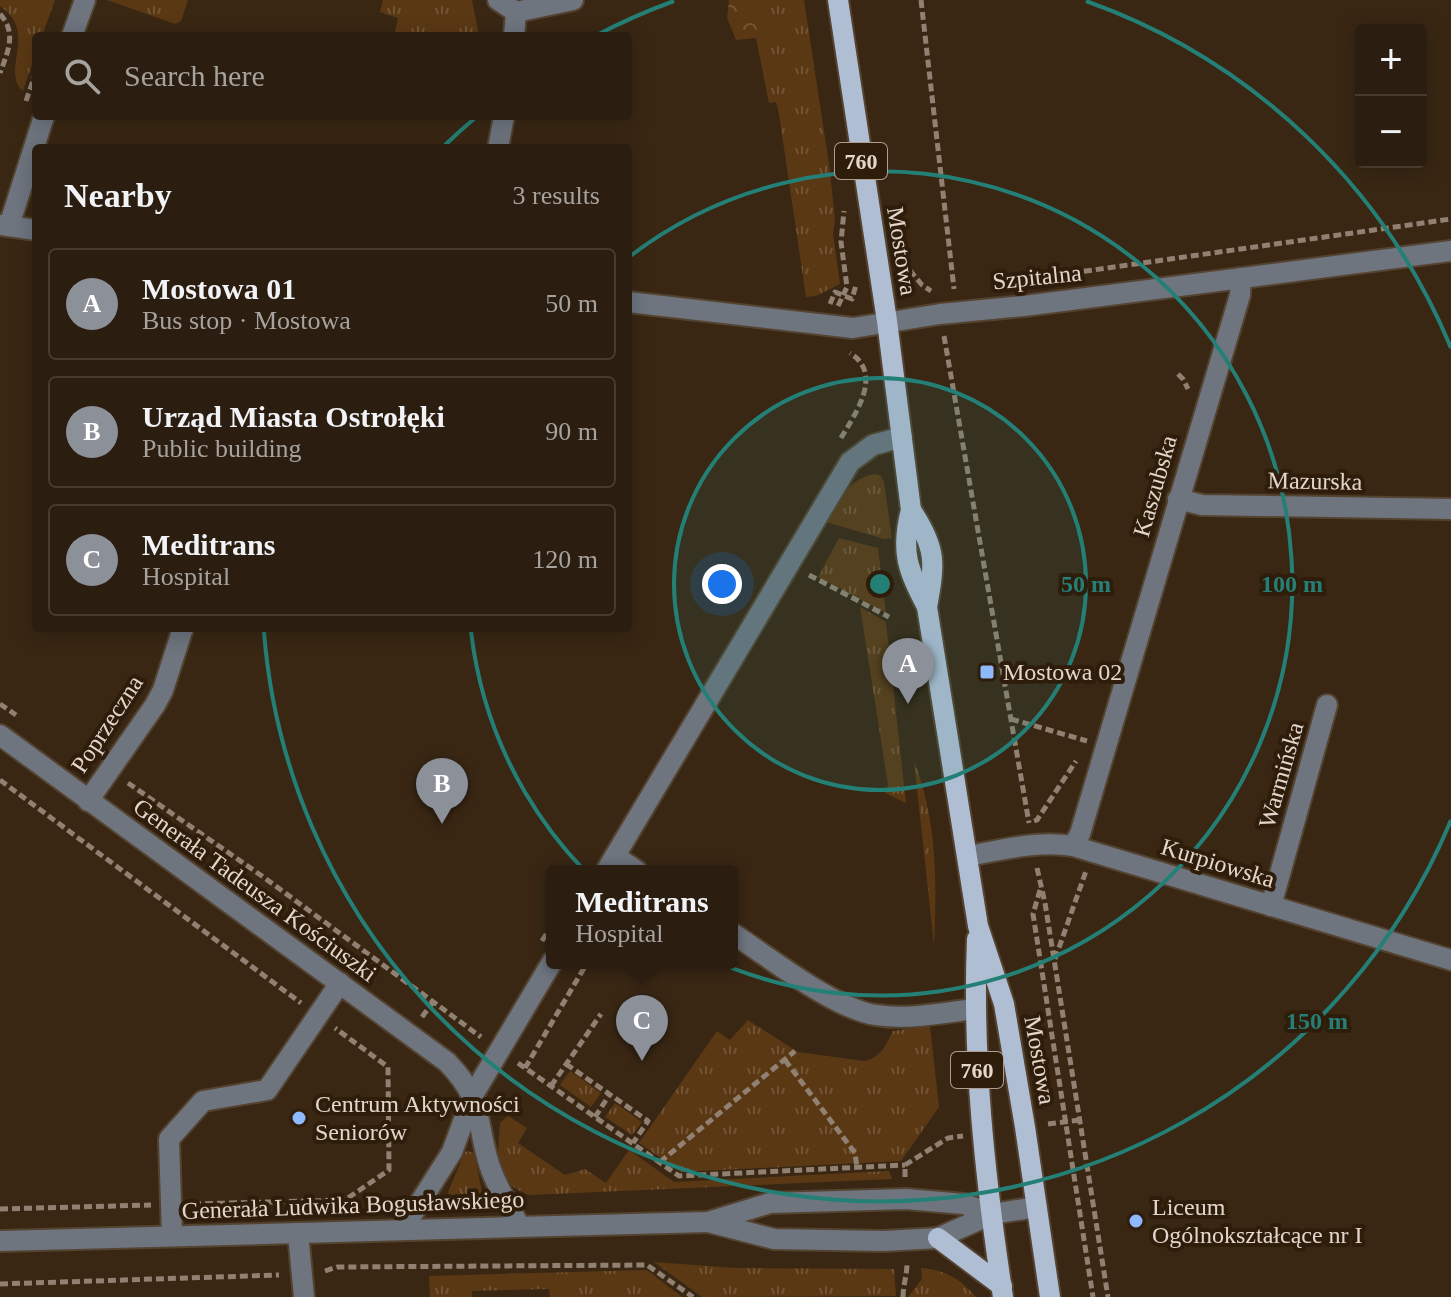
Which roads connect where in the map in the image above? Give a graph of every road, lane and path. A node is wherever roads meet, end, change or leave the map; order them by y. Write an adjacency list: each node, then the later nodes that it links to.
1 (85, 0): 8 (street)
2 (498, 0): 6 (street)
3 (573, 0): 6 (street)
4 (838, 0): 32 (main road, Mostowa / 760)
5 (921, 0): 27 (path)
6 (516, 12): 9 (street)
7 (0, 14): 10 (path)
8 (73, 32)
9 (514, 32)
10 (0, 73)
11 (43, 120): 13 (street)
12 (503, 120): 14 (street)
13 (34, 144)
14 (499, 144)
15 (32, 149): 18 (street)
16 (842, 199): 20 (path)
17 (1451, 219): 25 (path)
18 (4, 226): 19 (street)
19 (32, 230)
20 (843, 231): 21 (path); 29 (path)
21 (850, 249)
22 (1451, 251): 26 (street, Szpitalna)
23 (898, 252): 28 (path)
24 (854, 272): 29 (path)
25 (1064, 274)
26 (1241, 278): 32 (street, Szpitalna); 37 (street, Kaszubska)
27 (946, 292)
28 (937, 293)
29 (843, 296): 31 (path); 31 (path)
30 (632, 302): 31 (street, Szpitalna)
31 (827, 319): 32 (street, Szpitalna)
32 (887, 321): 35 (main road, Mostowa / 760)
33 (943, 328): 44 (path)
34 (839, 349): 36 (path)
35 (902, 437): 53 (main road, Mostowa / 760); 54 (street)
36 (833, 451)
37 (1178, 499): 38 (street, Mazurska); 52 (street, Kaszubska)
38 (1451, 509)
39 (809, 574): 40 (path)
40 (889, 617)
41 (182, 632): 48 (street, Poprzeczna)
42 (0, 704): 45 (path)
43 (1327, 705): 56 (street, Warmińska)
44 (1011, 719): 47 (path); 51 (path)
45 (27, 723)
46 (0, 735): 50 (street, Generała Tadeusza Kościuszki)
47 (1088, 742)
48 (109, 771): 50 (street, Poprzeczna); 66 (path)
49 (0, 780): 65 (path)
50 (88, 801): 62 (street, Generała Tadeusza Kościuszki)
51 (1032, 845): 52 (street, Kurpiowska); 53 (street, Kurpiowska); 55 (path)
52 (1073, 846): 56 (street, Kurpiowska)
53 (967, 856): 57 (main road, Mostowa / 760)
54 (610, 864)
55 (1041, 889): 75 (path); 76 (path)
56 (1271, 906): 59 (street, Kurpiowska)
57 (978, 926): 63 (main road, Mostowa / 760); 77 (main road, Mostowa / 760)
58 (738, 937): 63 (street)
59 (1451, 960)
60 (548, 969): 66 (street)
61 (583, 969): 70 (path)
62 (340, 983): 65 (street); 73 (street, Generała Tadeusza Kościuszki)
63 (974, 1009): 78 (main road, Mostowa / 760)
64 (601, 1014): 69 (path)
65 (318, 1015): 84 (street); 84 (path)
66 (500, 1050): 70 (path); 73 (street)
67 (795, 1051): 68 (path)
68 (785, 1060): 80 (path); 82 (path)
69 (566, 1064): 71 (path); 72 (path)
70 (525, 1068): 71 (path)
71 (551, 1086): 74 (path)
72 (610, 1094): 74 (path); 79 (path)
73 (473, 1095): 89 (street); 90 (street)
74 (595, 1117): 79 (path)
75 (1080, 1120): 76 (path); 105 (path)
76 (1066, 1122): 77 (path); 104 (path)
77 (1025, 1127): 85 (main road, Mostowa / 760)
78 (982, 1134): 81 (path); 87 (main road, Mostowa / 760)
79 (633, 1143): 80 (path)
80 (660, 1162): 82 (path)
81 (905, 1165): 82 (path); 83 (path)
82 (857, 1168)
83 (906, 1199): 87 (street, Generała Ludwika Bogusławskiego); 88 (street, Generała Ludwika Bogusławskiego)
84 (171, 1204): 86 (path); 92 (street)
85 (1037, 1207): 87 (street, Generała Ludwika Bogusławskiego); 103 (main road, 760)
86 (0, 1209)
87 (992, 1214): 93 (street, Generała Ludwika Bogusławskiego); 99 (main road, 760)
88 (708, 1222): 89 (street, Generała Ludwika Bogusławskiego); 94 (street, Generała Ludwika Bogusławskiego)
89 (519, 1225): 90 (street, Generała Ludwika Bogusławskiego)
90 (403, 1229): 91 (street, Generała Ludwika Bogusławskiego)
91 (298, 1233): 92 (street, Generała Ludwika Bogusławskiego); 100 (street)
92 (172, 1236): 95 (street, Generała Ludwika Bogusławskiego)
93 (938, 1238): 94 (street, Generała Ludwika Bogusławskiego); 99 (main road)
94 (907, 1240): 102 (path)
95 (0, 1241)
96 (0, 1284): 98 (path)
97 (324, 1285): 101 (path)
98 (283, 1286)
99 (1002, 1291)
100 (304, 1297)
101 (693, 1297)
102 (903, 1297)
103 (1050, 1297)
104 (1093, 1297)
105 (1108, 1297)

